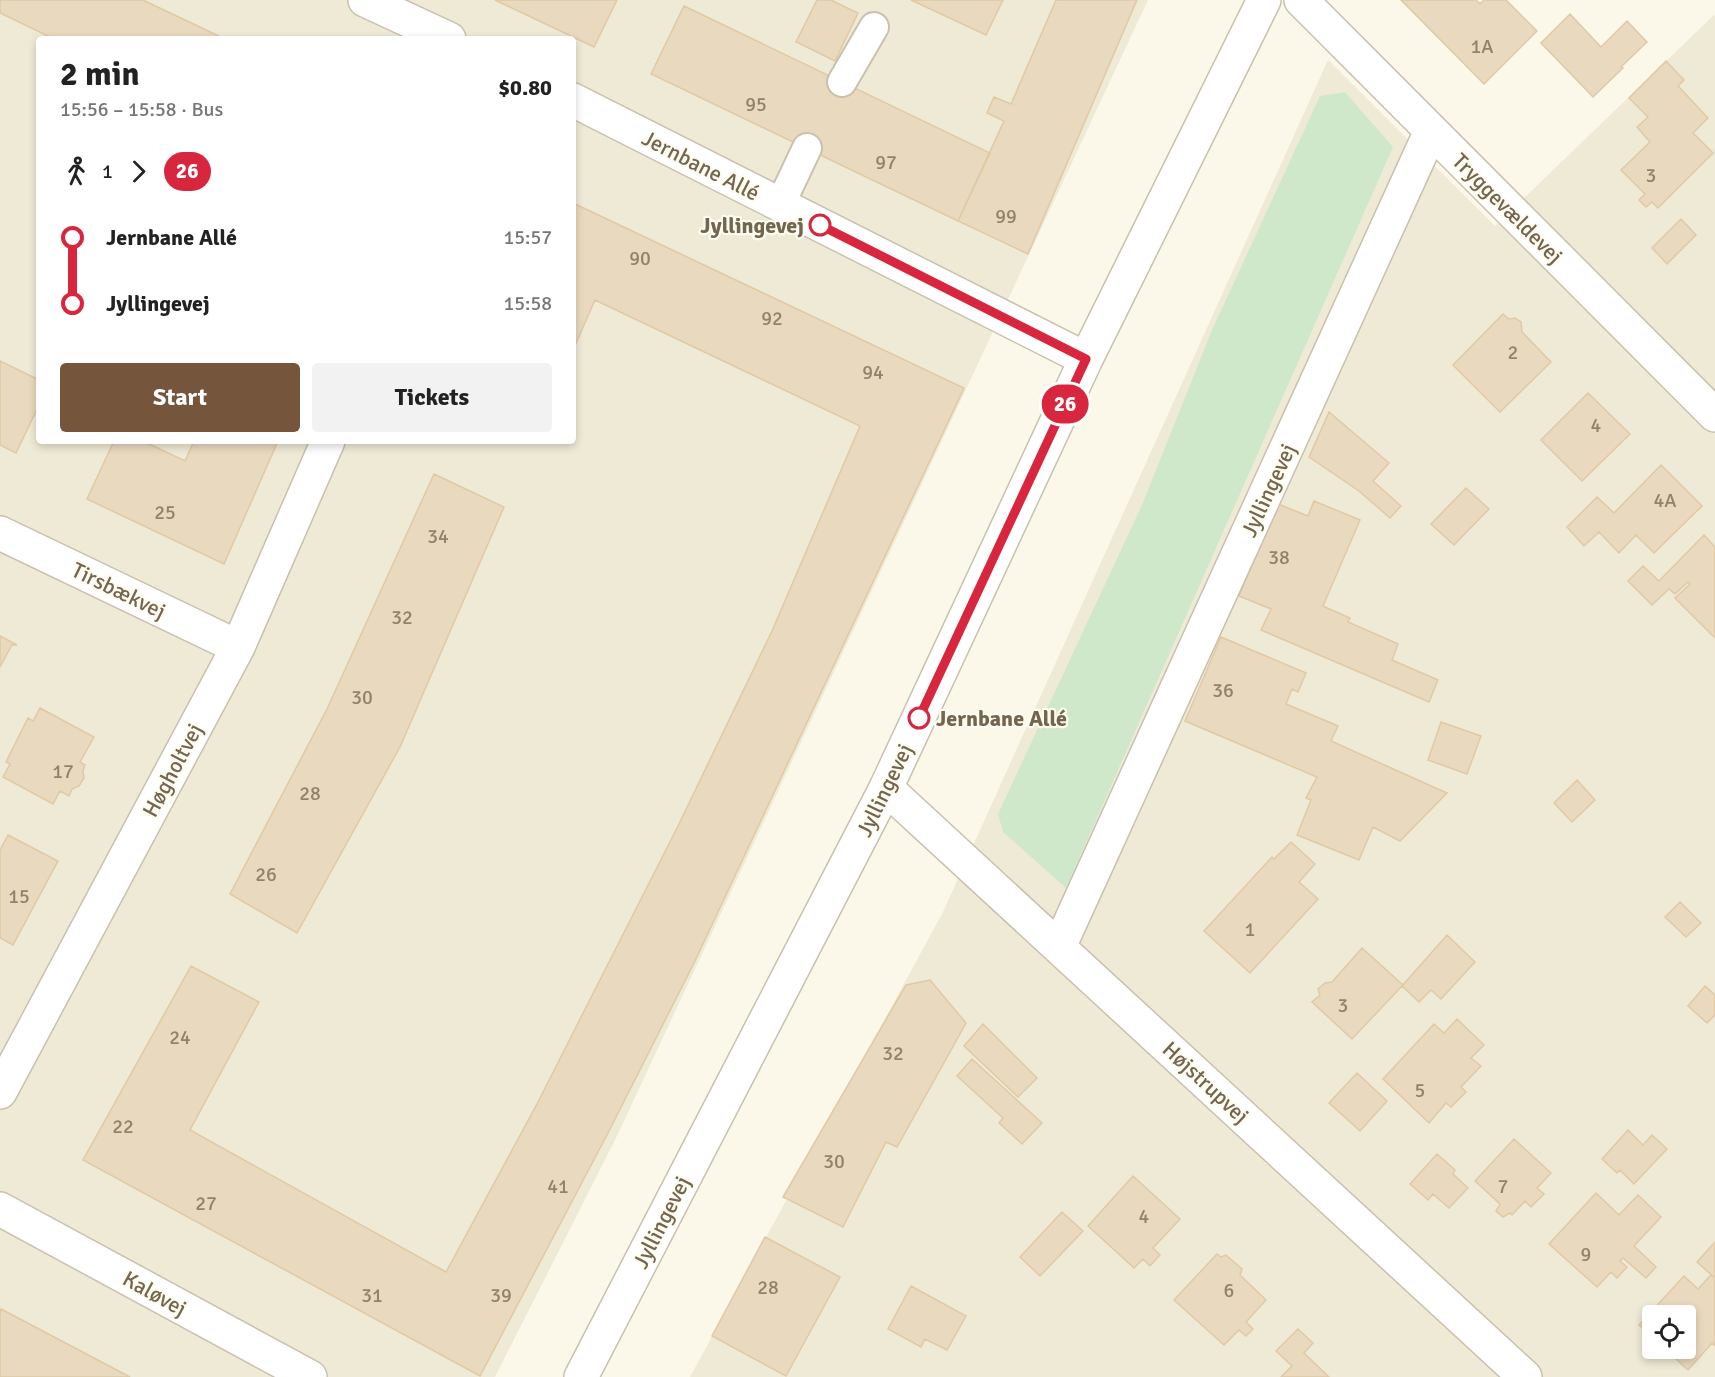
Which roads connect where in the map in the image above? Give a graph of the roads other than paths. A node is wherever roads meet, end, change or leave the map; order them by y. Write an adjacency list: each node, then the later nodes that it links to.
1 (365, 0): 5 (street)
2 (1264, 0): 11 (street, Jyllingevej)
3 (1301, 0): 8 (street, Tryggevældevej)
4 (874, 27): 6 (lane)
5 (443, 36)
6 (842, 82)
7 (576, 102): 10 (street, Jernbane Allé)
8 (1431, 131): 12 (street, Tryggevældevej); 17 (street, Jyllingevej)
9 (807, 148): 10 (lane)
10 (780, 205): 11 (street, Jernbane Allé)
11 (1086, 359): 16 (street, Jyllingevej)
12 (1715, 415)
13 (327, 444): 15 (street, Høgholtvej)
14 (0, 533): 15 (street, Tirsbækvej)
15 (238, 647): 18 (street, Høgholtvej)
16 (886, 788): 17 (street, Højstrupvej); 21 (street, Jyllingevej)
17 (1059, 947): 22 (street, Højstrupvej)
18 (0, 1092)
19 (0, 1209): 20 (street, Kaløvej)
20 (310, 1377)
21 (581, 1377)
22 (1525, 1377)

